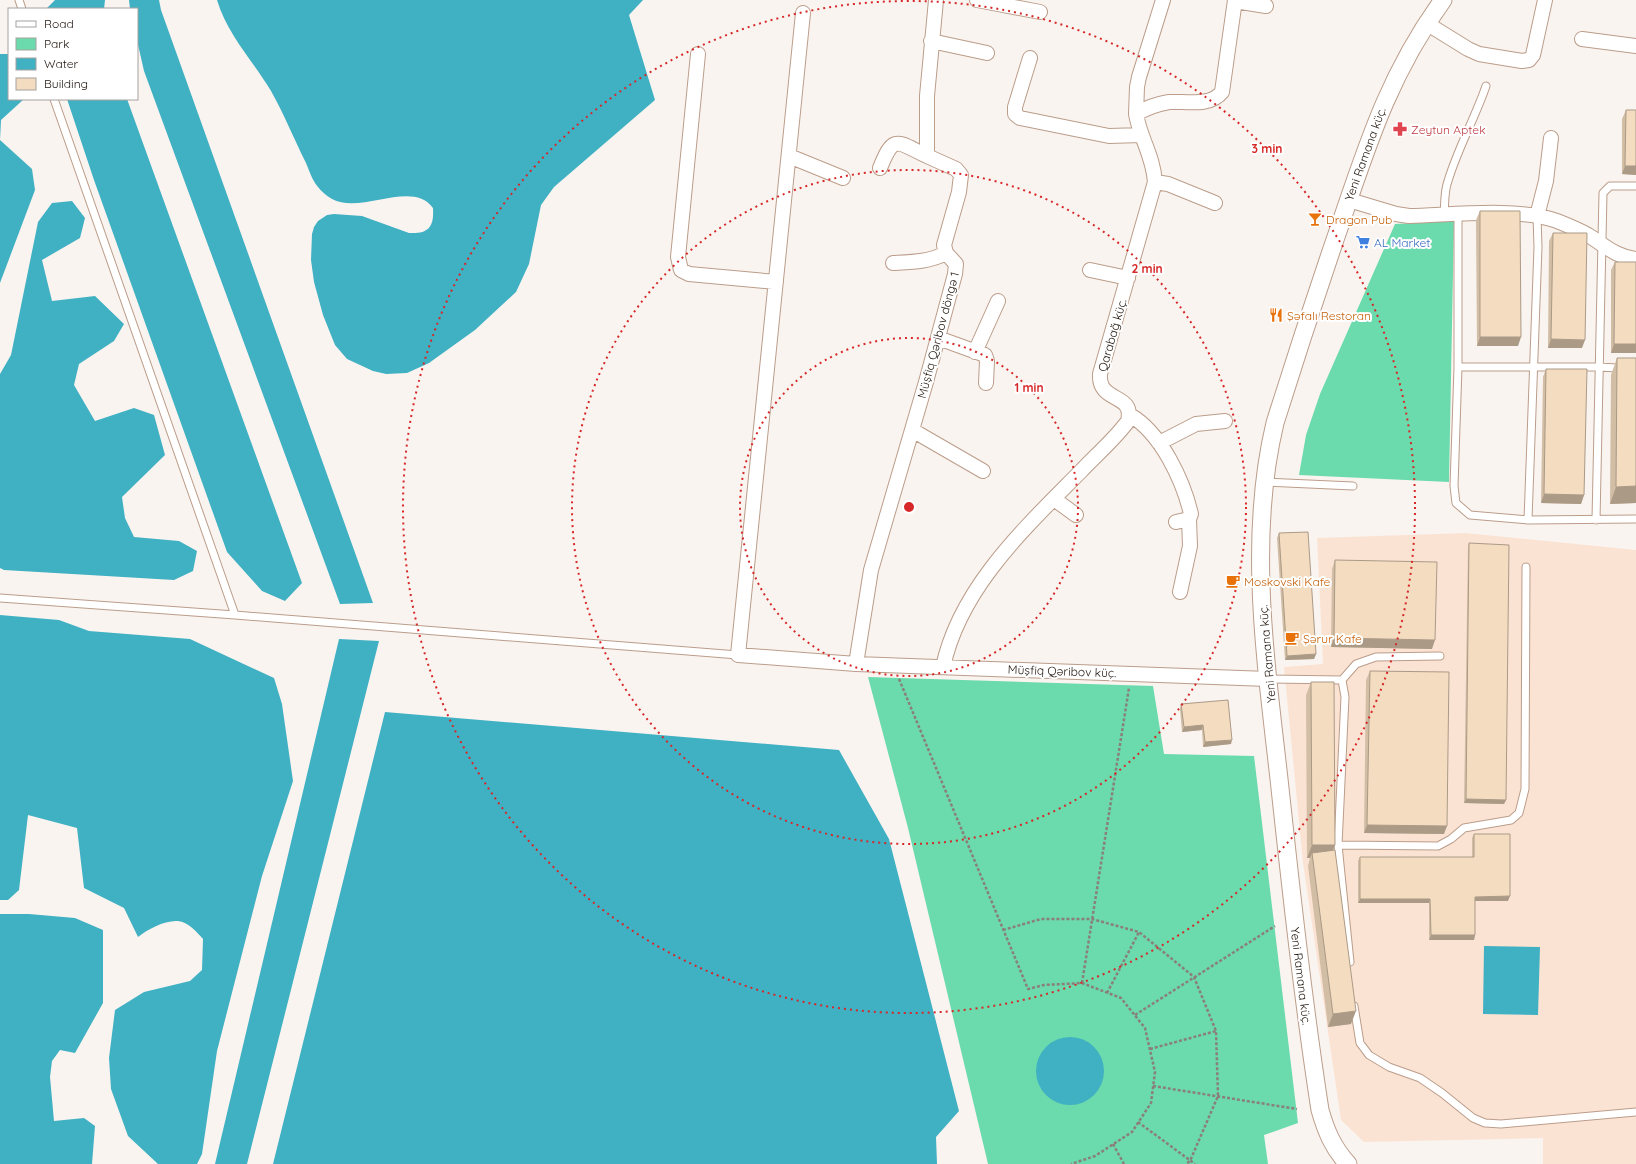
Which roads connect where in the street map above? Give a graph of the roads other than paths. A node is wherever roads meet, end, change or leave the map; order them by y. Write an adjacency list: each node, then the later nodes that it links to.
1 (936, 0): 12 (street)
2 (977, 0): 8 (street)
3 (1163, 0): 19 (street)
4 (1443, 0): 10 (street, Yeni Ramana küç.)
5 (1545, 0): 10 (street)
6 (1235, 1): 7 (street); 19 (street)
7 (1266, 6)
8 (1040, 12)
9 (803, 13): 22 (street)
10 (1426, 23): 28 (street, Yeni Ramana küç.)
11 (1582, 39): 13 (street)
12 (931, 42): 14 (street); 23 (street)
13 (1636, 46)
14 (987, 53)
15 (698, 54): 39 (street)
16 (1030, 58): 20 (street)
17 (1486, 86): 30 (lane)
18 (54, 100): 63 (lane)
19 (1136, 114): 20 (street, Qarabağ küç.)
20 (1142, 134): 26 (street, Qarabağ küç.)
21 (1551, 138): 32 (street)
22 (789, 156): 25 (street); 39 (street)
23 (927, 156): 24 (street, Müşfiq Qəribov döngə 1); 34 (street, Müşfiq Qəribov döngə 1)
24 (880, 168)
25 (843, 178)
26 (1155, 182): 29 (street); 38 (street, Qarabağ küç.)
27 (1636, 186): 33 (lane)
28 (1349, 200): 30 (street); 53 (street, Yeni Ramana küç.)
29 (1215, 203)
30 (1444, 215): 31 (street)
31 (1458, 215): 32 (street); 43 (lane)
32 (1537, 216): 33 (street); 44 (lane)
33 (1602, 246): 35 (street); 45 (lane)
34 (946, 253): 36 (street); 41 (street, Müşfiq Qəribov döngə 1)
35 (1636, 259)
36 (893, 263)
37 (1090, 270): 38 (street)
38 (1128, 278): 48 (street, Qarabağ küç.)
39 (776, 282): 64 (street)
40 (998, 301): 42 (street)
41 (938, 338): 42 (street); 50 (street, Müşfiq Qəribov döngə 1)
42 (975, 352): 47 (street)
43 (1458, 367): 44 (lane); 57 (lane)
44 (1534, 367): 45 (lane); 57 (lane)
45 (1599, 367): 46 (lane); 58 (lane)
46 (1636, 369)
47 (986, 382)
48 (1130, 415): 51 (street, Qarabağ küç.); 55 (street)
49 (1225, 421): 51 (street)
50 (912, 430): 52 (street); 66 (street, Müşfiq Qəribov döngə 1)
51 (1159, 443): 61 (street, Qarabağ küç.)
52 (983, 471)
53 (1264, 482): 54 (lane); 68 (street, Yeni Ramana küç.)
54 (1353, 486)
55 (1054, 499): 56 (street); 67 (street)
56 (1076, 515)
57 (1528, 520): 58 (lane)
58 (1596, 520): 59 (lane)
59 (1636, 520)
60 (1526, 567): 70 (lane)
61 (1180, 592)
62 (0, 598): 63 (lane)
63 (235, 615): 64 (lane)
64 (738, 655): 66 (street, Müşfiq Qəribov küç.)
65 (1440, 656): 69 (lane)
66 (856, 664): 67 (street, Müşfiq Qəribov küç.)
67 (943, 667): 68 (street, Müşfiq Qəribov küç.)
68 (1268, 679): 69 (lane); 74 (street, Yeni Ramana küç.)
69 (1342, 680): 70 (lane)
70 (1338, 845): 71 (lane)
71 (1350, 971)
72 (1353, 1001): 73 (lane)
73 (1636, 1112)
74 (1348, 1164)

